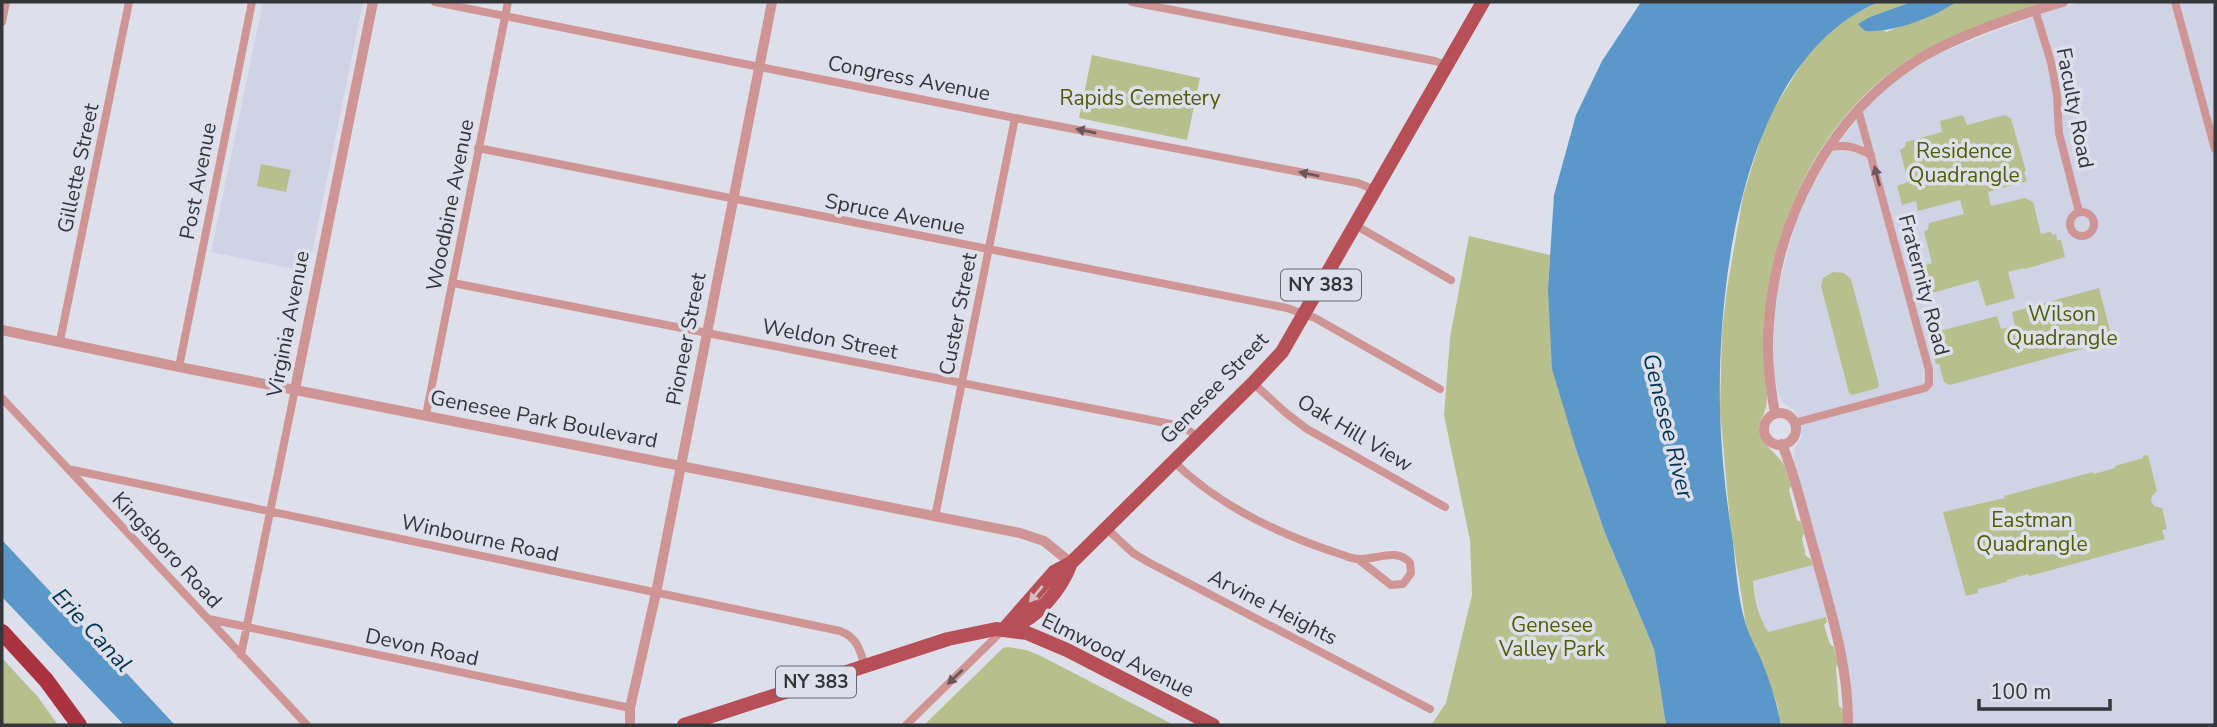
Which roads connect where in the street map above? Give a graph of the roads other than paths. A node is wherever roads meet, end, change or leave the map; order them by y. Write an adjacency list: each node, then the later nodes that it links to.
1 (6, 2): 14 (street)
2 (130, 2): 33 (street, Gillette Street)
3 (252, 2): 34 (street, Post Avenue)
4 (373, 2): 37 (street, Virginia Avenue)
5 (435, 2): 13 (street, Congress Avenue)
6 (508, 2): 13 (street, Woodbine Avenue)
7 (772, 2): 16 (street, Pioneer Street)
8 (1132, 2): 15 (street)
9 (1483, 2): 15 (main road, Genesee Street / NY 383)
10 (2063, 2): 12 (street)
11 (2175, 2): 21 (street)
12 (2035, 10): 17 (street); 25 (street, Faculty Road)
13 (505, 16): 16 (street, Congress Avenue); 19 (street, Woodbine Avenue)
14 (2, 22)
15 (1446, 65): 23 (main road, Genesee Street / NY 383)
16 (759, 66): 18 (street, Congress Avenue); 24 (street, Pioneer Street)
17 (1858, 109): 20 (street); 22 (street, Fraternity Road)
18 (1015, 118): 23 (street, Congress Avenue, one-way to 18); 27 (street, Custer Street)
19 (478, 148): 24 (street, Spruce Avenue); 29 (street, Woodbine Avenue)
20 (1829, 148): 22 (street); 40 (street)
21 (2215, 149)
22 (1871, 155): 42 (street, Fraternity Road, one-way to 22)
23 (1375, 190): 26 (main road, Genesee Street / NY 383)
24 (733, 199): 27 (street, Spruce Avenue); 32 (street, Pioneer Street)
25 (2078, 212)
26 (1355, 225): 28 (street); 30 (main road, Genesee Street / NY 383)
27 (988, 250): 30 (street, Spruce Avenue); 35 (street, Custer Street)
28 (1451, 280)
29 (453, 283): 32 (street, Weldon Street); 41 (street, Woodbine Avenue)
30 (1305, 313): 36 (main road, Genesee Street / NY 383); 38 (street, Spruce Avenue)
31 (2, 330): 33 (street, Genesee Park Boulevard)
32 (707, 332): 35 (street, Weldon Street); 46 (street, Pioneer Street)
33 (60, 341): 34 (street, Genesee Park Boulevard)
34 (179, 367): 37 (street, Genesee Park Boulevard)
35 (962, 383): 43 (street, Weldon Street); 50 (street, Custer Street)
36 (1253, 383): 43 (main road, Genesee Street / NY 383); 48 (street, Oak Hill View)
37 (295, 389): 41 (street, Genesee Park Boulevard); 49 (street, Virginia Avenue)
38 (1440, 389)
39 (2, 398): 47 (street, Kingsboro Road)
40 (1775, 414): 42 (street); 44 (street)
41 (426, 415): 46 (street, Genesee Park Boulevard)
42 (1794, 423): 44 (street)
43 (1198, 437): 45 (main road, Genesee Street / NY 383)
44 (1782, 444): 71 (street)
45 (1173, 461): 51 (main road, Genesee Street / NY 383); 52 (street)
46 (680, 466): 50 (street, Genesee Park Boulevard); 54 (street, Pioneer Street)
47 (68, 469): 49 (street, Winbourne Road); 55 (street, Kingsboro Road)
48 (1445, 507)
49 (270, 512): 54 (street, Winbourne Road); 56 (street, Virginia Avenue)
50 (935, 517): 53 (street, Genesee Park Boulevard)
51 (1106, 528): 53 (main road, Genesee Street / NY 383); 63 (street, Arvine Heights)
52 (1358, 559): 52 (street)
53 (1071, 562): 57 (main road, Genesee Street / NY 383)
54 (656, 593): 61 (street, Winbourne Road); 62 (street, Pioneer Street)
55 (208, 619): 56 (street, Devon Road); 60 (street, Kingsboro Road)
56 (247, 628): 60 (street, Virginia Avenue); 62 (street, Devon Road)
57 (1004, 629): 61 (main road, NY 383); 69 (street, Genesee Street, one-way to 69); 70 (main road, Elmwood Avenue)
58 (2, 632): 65 (highway)
59 (2, 645): 64 (highway)
60 (241, 655): 66 (street, Kingsboro Road)
61 (865, 666): 68 (main road, NY 383)
62 (630, 708): 67 (street, Pioneer Street)
63 (1430, 709)
64 (68, 725)
65 (79, 725)
66 (307, 725)
67 (630, 725)
68 (684, 725)
69 (906, 725)
70 (1213, 725)
71 (1848, 725)

